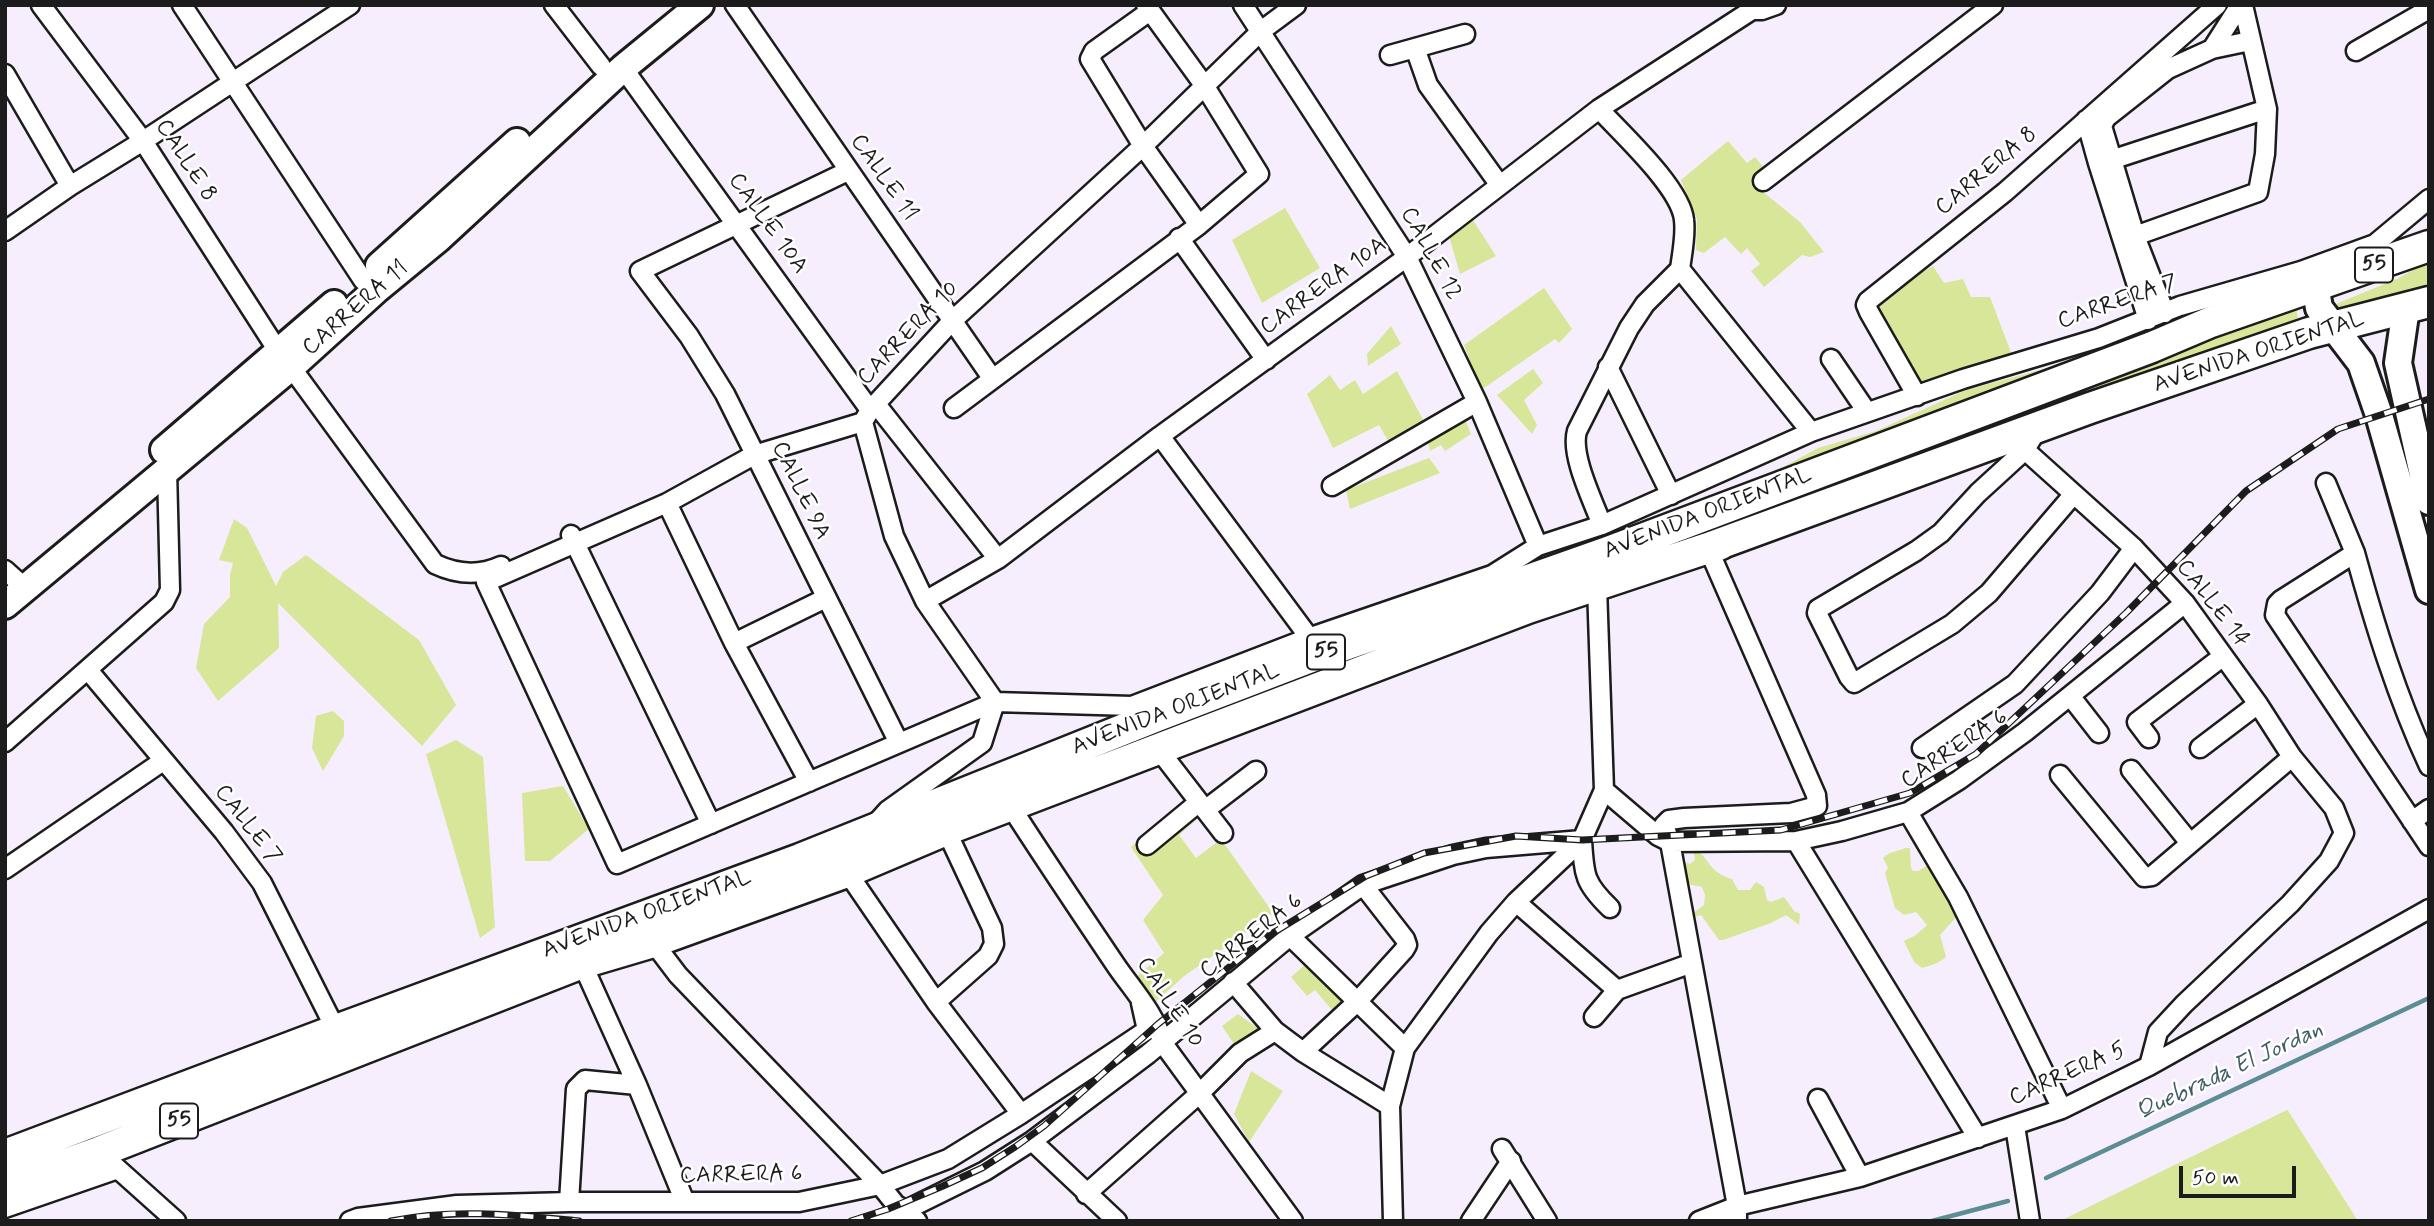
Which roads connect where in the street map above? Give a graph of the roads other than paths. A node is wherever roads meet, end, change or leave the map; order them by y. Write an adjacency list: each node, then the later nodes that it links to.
1 (41, 5): 31 (street, CALLE 8)
2 (181, 5): 26 (street)
3 (350, 5): 26 (street)
4 (554, 5): 24 (street)
5 (674, 5): 24 (main road, CARRERA 11)
6 (700, 5): 24 (main road, CARRERA 11)
7 (735, 5): 34 (street, CALLE 11)
8 (1243, 5): 17 (street, CALLE 12)
9 (1296, 5): 17 (street, CARRERA 10)
10 (1776, 5): 15 (street)
11 (1993, 5): 35 (street)
12 (2217, 5): 30 (street, CARRERA 8)
13 (2241, 5): 19 (street); 21 (street)
14 (1148, 8): 27 (street); 32 (street)
15 (1750, 8): 28 (street, CARRERA 10A)
16 (2429, 9): 22 (street)
17 (1261, 31): 27 (street, CARRERA 10); 45 (street, CALLE 12)
18 (1465, 34): 20 (street)
19 (2250, 41): 21 (street); 29 (street)
20 (1415, 48): 23 (street); 36 (street)
21 (2211, 49): 30 (street)
22 (2356, 51)
23 (1390, 55)
24 (612, 67): 39 (street, CALLE 10A); 48 (main road, CARRERA 11)
25 (5, 74): 37 (street)
26 (232, 81): 31 (street); 48 (street)
27 (1204, 85): 32 (street, CARRERA 10); 40 (street)
28 (1599, 109): 36 (street, CARRERA 10A); 46 (street)
29 (2267, 109): 33 (street); 42 (street)
30 (2094, 123): 33 (street); 50 (street); 58 (street, CARRERA 8)
31 (144, 141): 37 (street); 53 (street, CALLE 8)
32 (1143, 146): 40 (street); 51 (street, CARRERA 10)
33 (2111, 160): 42 (street)
34 (848, 171): 39 (street); 51 (street, CALLE 11)
35 (1763, 181)
36 (1499, 184): 45 (street, CARRERA 10A)
37 (70, 186): 41 (street)
38 (2429, 199): 47 (street, CARRERA 7)
39 (737, 223): 61 (street, CALLE 10A); 66 (street, CALLE 9A)
40 (1199, 225): 43 (street)
41 (5, 231)
42 (2136, 236): 50 (street)
43 (1180, 238): 55 (street); 57 (street)
44 (2429, 246): 47 (main road, AVENIDA ORIENTAL / 55)
45 (1407, 257): 55 (street, CARRERA 10A); 59 (street, CALLE 12)
46 (1680, 269): 56 (street); 63 (street)
47 (2327, 272): 50 (street, CARRERA 7); 52 (main road); 75 (main road, AVENIDA ORIENTAL / 55)
48 (370, 285): 53 (main road, CARRERA 11)
49 (2418, 305): 52 (main road, AVENIDA ORIENTAL / 55); 72 (main road)
50 (2157, 317): 58 (street, CARRERA 7)
51 (953, 320): 57 (street, CALLE 11); 61 (street, CARRERA 10)
52 (2335, 327): 65 (main road, AVENIDA ORIENTAL / 55); 83 (main road)
53 (284, 359): 67 (main road, CARRERA 11); 76 (street, CALLE 8); 81 (main road, CARRERA 11)
54 (1831, 359): 62 (street)
55 (1266, 360): 64 (street, CARRERA 10A)
56 (1608, 367): 70 (street); 75 (street)
57 (992, 378): 60 (street)
58 (1917, 396): 62 (street, CARRERA 7)
59 (1477, 402): 69 (street); 77 (street, CALLE 12)
60 (954, 408)
61 (870, 412): 66 (street, CARRERA 10); 80 (street, CALLE 10A); 85 (street)
62 (1867, 412): 63 (street, CARRERA 7)
63 (1811, 432): 70 (street, AVENIDA ORIENTAL)
64 (1160, 436): 80 (street, CARRERA 10A); 88 (street)
65 (2031, 439): 71 (street, CALLE 14); 71 (street); 74 (main road, AVENIDA ORIENTAL / 55)
66 (754, 455): 73 (street, CARRERA 10); 84 (street, CALLE 9A)
67 (167, 470): 81 (main road, CARRERA 11); 90 (street)
68 (2326, 483): 79 (street)
69 (1332, 486)
70 (1671, 495): 75 (street, AVENIDA ORIENTAL)
71 (2073, 495): 78 (street, CALLE 14)
72 (2429, 501)
73 (667, 503): 76 (street, CARRERA 10); 87 (street)
74 (1741, 536): 82 (main road, AVENIDA ORIENTAL / 55); 121 (street)
75 (1605, 539): 77 (street, AVENIDA ORIENTAL); 82 (street); 88 (main road, AVENIDA ORIENTAL / 55)
76 (576, 541): 115 (street); 115 (street, CARRERA 10)
77 (1538, 546): 88 (street, AVENIDA ORIENTAL)
78 (2134, 548): 86 (street, CALLE 14); 99 (street)
79 (2355, 553): 104 (street); 114 (street)
80 (998, 559): 85 (street, CARRERA 10A)
81 (11, 586)
82 (1597, 587): 101 (main road, AVENIDA ORIENTAL / 55); 109 (street)
83 (2429, 590)
84 (826, 598): 87 (street); 98 (street, CALLE 9A)
85 (925, 601): 92 (street)
86 (2185, 603): 89 (street, CALLE 14); 91 (street, CARRERA 6)
87 (734, 643): 108 (street)
88 (1315, 645): 94 (main road, AVENIDA ORIENTAL / 55)
89 (2222, 657): 93 (street, CALLE 14); 96 (street)
90 (88, 670): 97 (street); 103 (street, CALLE 7)
91 (2071, 696): 95 (street); 113 (street, CARRERA 6)
92 (995, 702): 94 (street); 98 (street); 117 (street)
93 (2258, 704): 100 (street); 102 (street, CALLE 14)
94 (1144, 711): 117 (main road, AVENIDA ORIENTAL / 55)
95 (2099, 733)
96 (2150, 738)
97 (5, 741)
98 (899, 743): 108 (street)
99 (1923, 748)
100 (2200, 748)
101 (1159, 750): 110 (street); 111 (main road, AVENIDA ORIENTAL / 55)
102 (2292, 757): 122 (street); 146 (street, CALLE 14)
103 (163, 761): 125 (street); 141 (street, CALLE 7)
104 (2429, 766)
105 (2131, 770): 122 (street)
106 (1256, 771): 110 (street)
107 (2060, 775): 122 (street)
108 (809, 782): 115 (street)
109 (1604, 790): 119 (street); 121 (street)
110 (1202, 806): 118 (street); 123 (street)
111 (1011, 807): 116 (main road, AVENIDA ORIENTAL / 55); 139 (street, CALLE 10)
112 (2429, 809): 114 (street)
113 (1908, 812): 120 (street, CARRERA 6); 151 (street)
114 (2412, 821): 124 (street)
115 (711, 824)
116 (946, 830): 126 (main road, AVENIDA ORIENTAL / 55); 137 (street)
117 (867, 833): 141 (main road, AVENIDA ORIENTAL / 55)
118 (1223, 833)
119 (1582, 840): 127 (street, CARRERA 6); 128 (street); 129 (street)
120 (1796, 841): 121 (street, CARRERA 6); 154 (street)
121 (1670, 842): 133 (street)
122 (2190, 843)
123 (1147, 845)
124 (2429, 846)
125 (5, 869)
126 (847, 872): 132 (main road, AVENIDA ORIENTAL / 55); 137 (street)
127 (1363, 885): 131 (street, CARRERA 6); 138 (street)
128 (1516, 902): 136 (street); 144 (street)
129 (1610, 908)
130 (2429, 909): 146 (street, CARRERA 5)
131 (1290, 936): 135 (street, CARRERA 6); 138 (street)
132 (653, 942): 134 (main road, AVENIDA ORIENTAL / 55); 159 (street)
133 (1692, 962): 136 (street); 165 (street)
134 (582, 963): 147 (street); 157 (main road, AVENIDA ORIENTAL / 55)
135 (1233, 982): 142 (street); 143 (street, CARRERA 6)
136 (1617, 989): 140 (street)
137 (936, 1002): 152 (street)
138 (1357, 1002): 144 (street); 145 (street)
139 (1141, 1003): 143 (street, CALLE 10); 152 (street, CARRERA 6)
140 (1594, 1017)
141 (336, 1030): 156 (main road, AVENIDA ORIENTAL / 55)
142 (1275, 1031): 145 (street); 148 (street)
143 (1162, 1042): 148 (street, CALLE 10); 155 (street, CARRERA 6)
144 (1405, 1048): 150 (street)
145 (1303, 1052): 150 (street)
146 (2149, 1066): 151 (street, CARRERA 5)
147 (637, 1085): 162 (street); 163 (street)
148 (1200, 1093): 161 (street); 171 (street, CALLE 10)
149 (1818, 1100): 158 (street)
150 (1390, 1106): 172 (street)
151 (2062, 1109): 153 (street, CARRERA 5)
152 (1021, 1114): 159 (street, CARRERA 6)
153 (2015, 1126): 154 (street, CARRERA 5); 176 (street)
154 (1978, 1138): 158 (street, CARRERA 5)
155 (1032, 1141): 161 (street); 166 (street, CARRERA 6)
156 (5, 1155)
157 (108, 1160): 160 (main road, AVENIDA ORIENTAL / 55); 164 (street); 167 (street)
158 (1860, 1177): 165 (street, CARRERA 5)
159 (880, 1185): 163 (street, CARRERA 6); 166 (street)
160 (5, 1186)
161 (1086, 1194): 170 (street)
162 (569, 1202): 163 (street, CARRERA 6); 168 (street, CARRERA 6)
163 (685, 1202)
164 (5, 1208)
165 (1737, 1214): 175 (street, CARRERA 5)
166 (912, 1215): 169 (street, CARRERA 6)
167 (176, 1221)
168 (349, 1221)
169 (879, 1221)
170 (1117, 1221)
171 (1293, 1221)
172 (1393, 1221)
173 (1471, 1221): 174 (street)
174 (1546, 1221)
175 (1699, 1221)
176 (2030, 1221)

